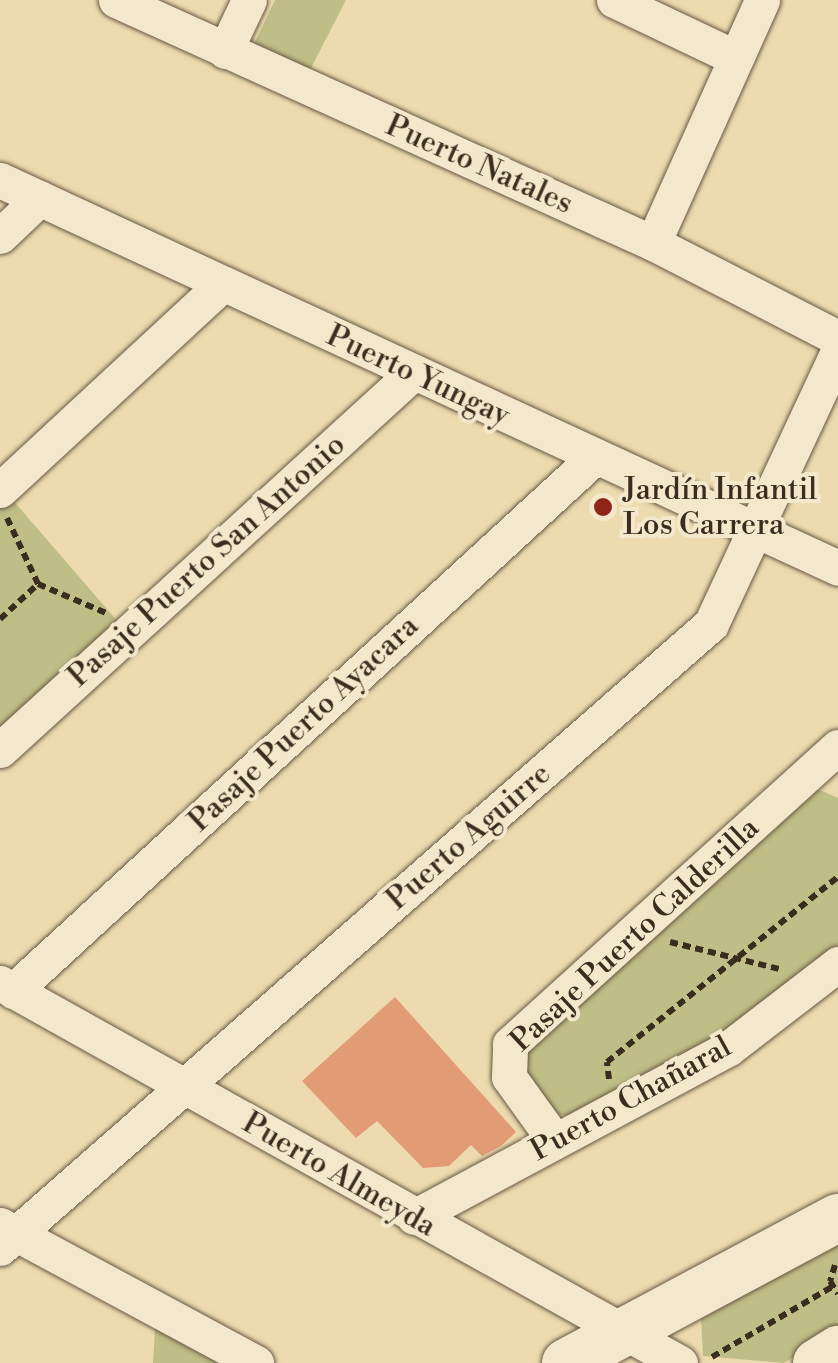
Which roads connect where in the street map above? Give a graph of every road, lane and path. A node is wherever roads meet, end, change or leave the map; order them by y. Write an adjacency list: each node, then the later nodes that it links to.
1 (116, 0): 5 (street, Puerto Natales)
2 (249, 0): 5 (street)
3 (614, 0): 6 (street)
4 (762, 0): 6 (street)
5 (226, 51): 10 (street, Puerto Natales)
6 (736, 58): 10 (street)
7 (0, 180): 8 (street, Puerto Yungay)
8 (40, 198): 9 (street); 11 (street, Puerto Yungay)
9 (0, 236)
10 (653, 244): 12 (street, Puerto Natales)
11 (220, 286): 14 (street, Puerto Yungay); 16 (street)
12 (838, 338)
13 (838, 352): 17 (street, Puerto Aguirre)
14 (413, 373): 15 (street, Puerto Yungay); 21 (street, Pasaje Puerto San Antonio)
15 (595, 458): 17 (street, Puerto Yungay); 28 (street, Pasaje Puerto Ayacara)
16 (4, 486): 19 (path)
17 (759, 534): 18 (street, Puerto Yungay); 29 (street, Puerto Aguirre)
18 (838, 568)
19 (38, 584): 20 (path); 21 (path)
20 (0, 619)
21 (138, 624): 22 (street, Pasaje Puerto San Antonio)
22 (0, 750)
23 (830, 766): 25 (street, Pasaje Puerto Calderilla)
24 (838, 877): 26 (path)
25 (632, 933): 26 (path); 31 (street, Pasaje Puerto Calderilla)
26 (738, 958): 27 (path); 30 (path)
27 (829, 971): 30 (street, Puerto Chañaral)
28 (7, 987): 29 (street, Puerto Almeyda)
29 (184, 1088): 32 (street, Puerto Almeyda); 34 (street, Puerto Aguirre)
30 (614, 1110): 31 (street, Puerto Chañaral)
31 (555, 1141): 32 (street, Puerto Chañaral)
32 (414, 1217): 38 (street, Puerto Almeyda)
33 (838, 1218): 38 (main road)
34 (5, 1236): 40 (street)
35 (833, 1268): 36 (path)
36 (832, 1287): 37 (path); 43 (path)
37 (838, 1294)
38 (626, 1336): 41 (main road); 42 (street, Puerto Almeyda)
39 (838, 1350): 44 (main road)
40 (256, 1363)
41 (566, 1363)
42 (680, 1363)
43 (702, 1363)
44 (817, 1363)

